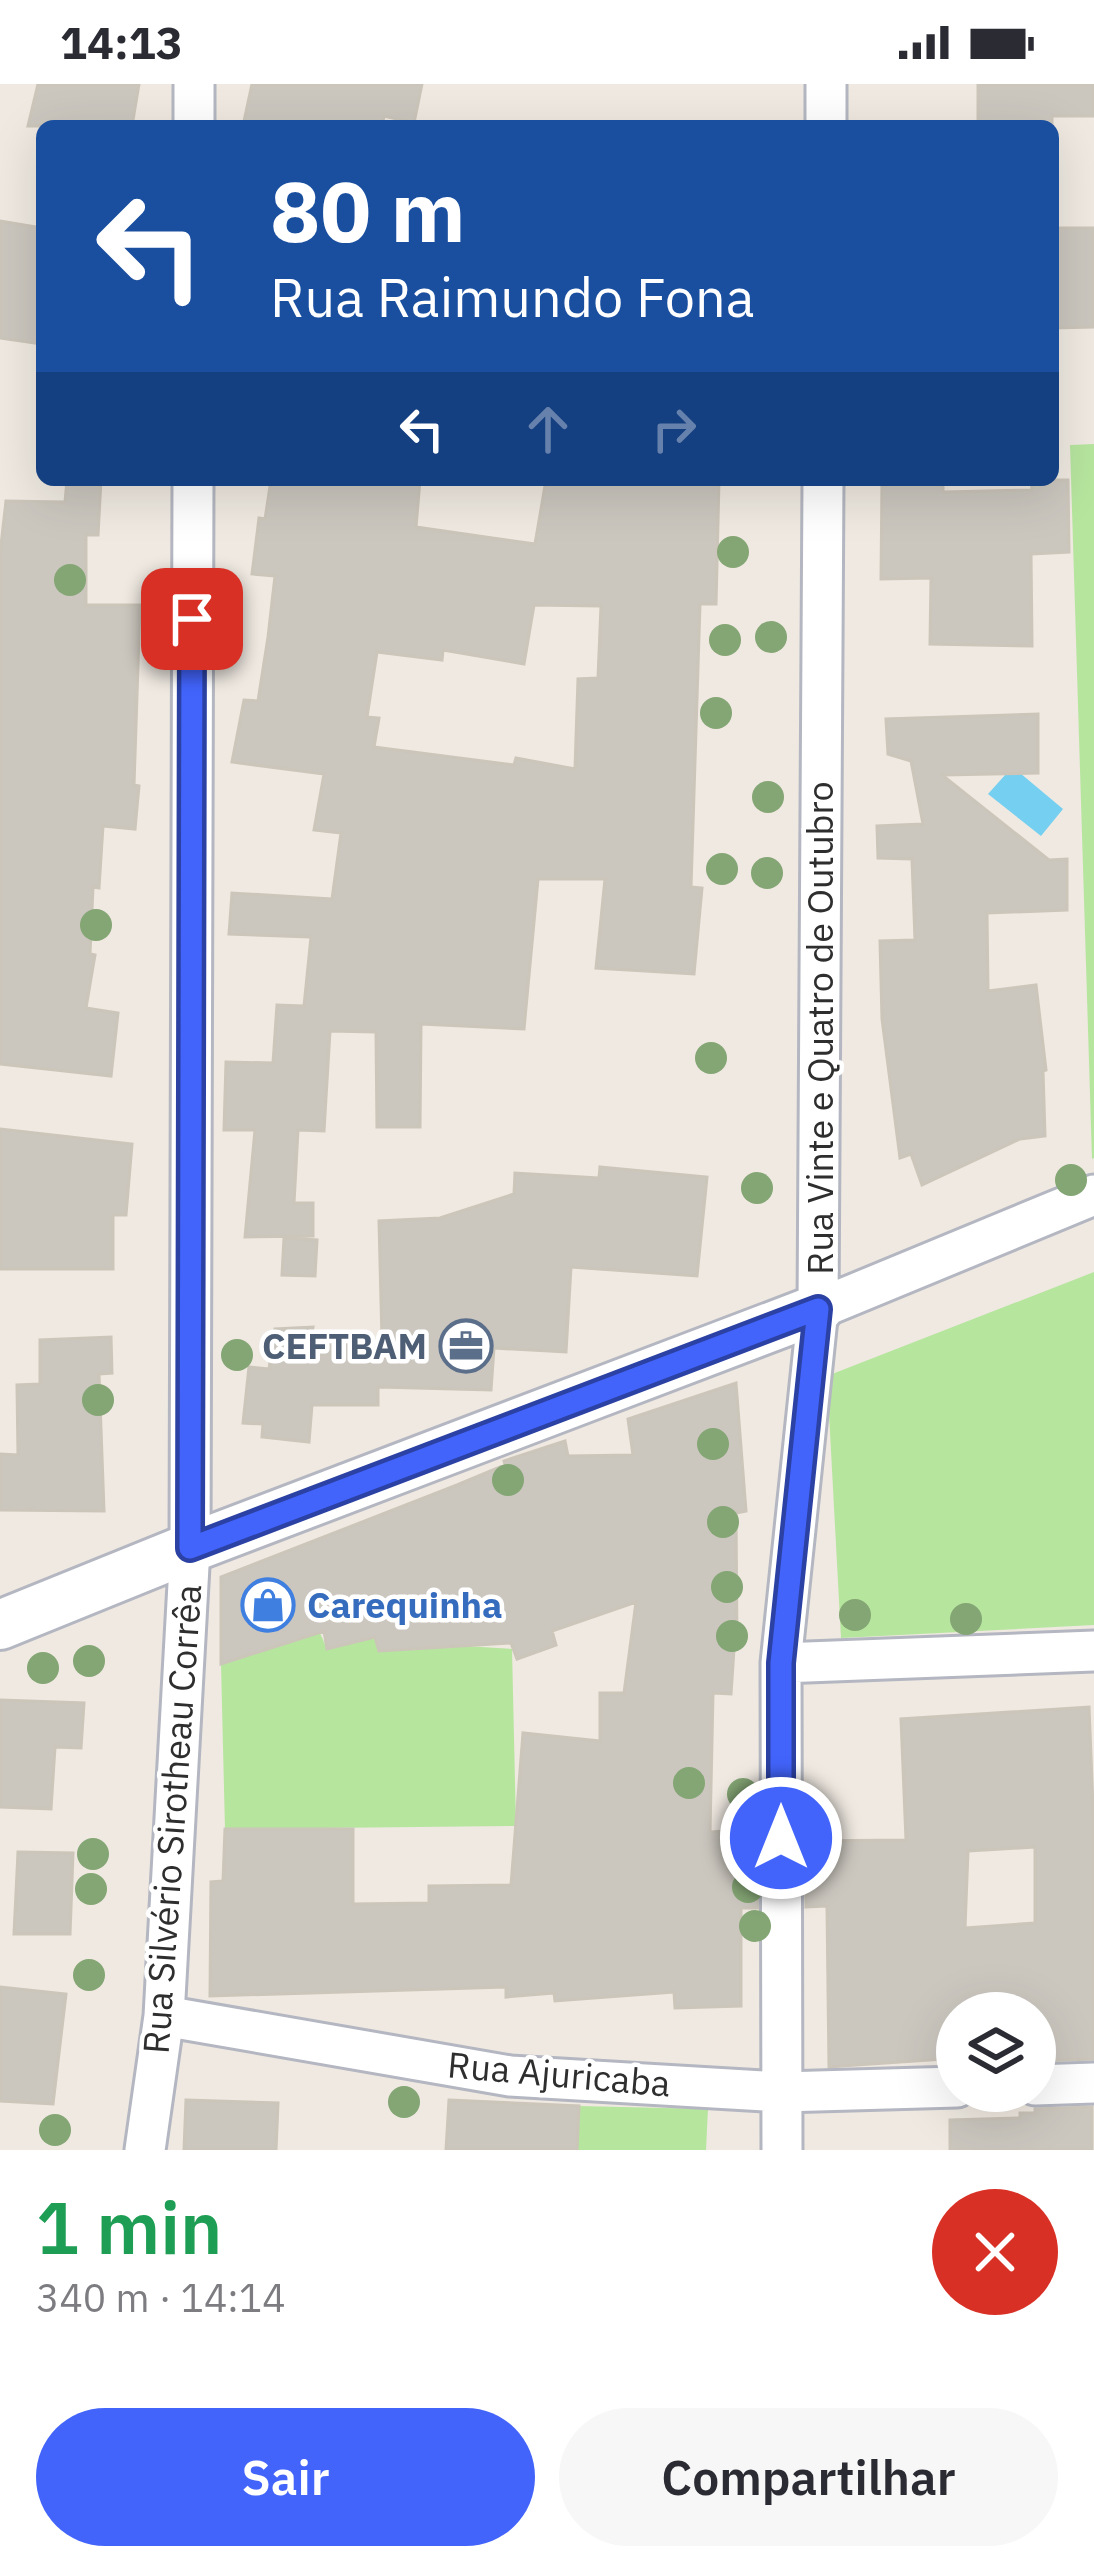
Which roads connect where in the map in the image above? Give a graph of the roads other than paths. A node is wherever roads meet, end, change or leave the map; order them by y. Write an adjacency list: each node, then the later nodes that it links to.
1 (194, 84): 3 (street)
2 (826, 84): 4 (street)
3 (194, 120)
4 (826, 120)
5 (193, 486): 9 (street, Rua Silvério Sirotheau Corrêa)
6 (824, 486): 8 (street, Rua Vinte e Quatro de Outubro)
7 (1094, 1195): 8 (street)
8 (818, 1309): 9 (street); 12 (street, Rua Vinte e Quatro de Outubro)
9 (190, 1548): 10 (street); 13 (street, Rua Silvério Sirotheau Corrêa)
10 (0, 1625)
11 (1094, 1651): 12 (street)
12 (781, 1663): 17 (street, Rua Vinte e Quatro de Outubro)
13 (164, 2016): 17 (street, Rua Ajuricaba); 18 (street, Rua Silvério Sirotheau Corrêa)
14 (1094, 2083): 15 (street)
15 (1056, 2084)
16 (936, 2088): 17 (street, Rua Ajuricaba)
17 (782, 2092): 19 (street, Rua Vinte e Quatro de Outubro)
18 (145, 2150)
19 (782, 2150)

